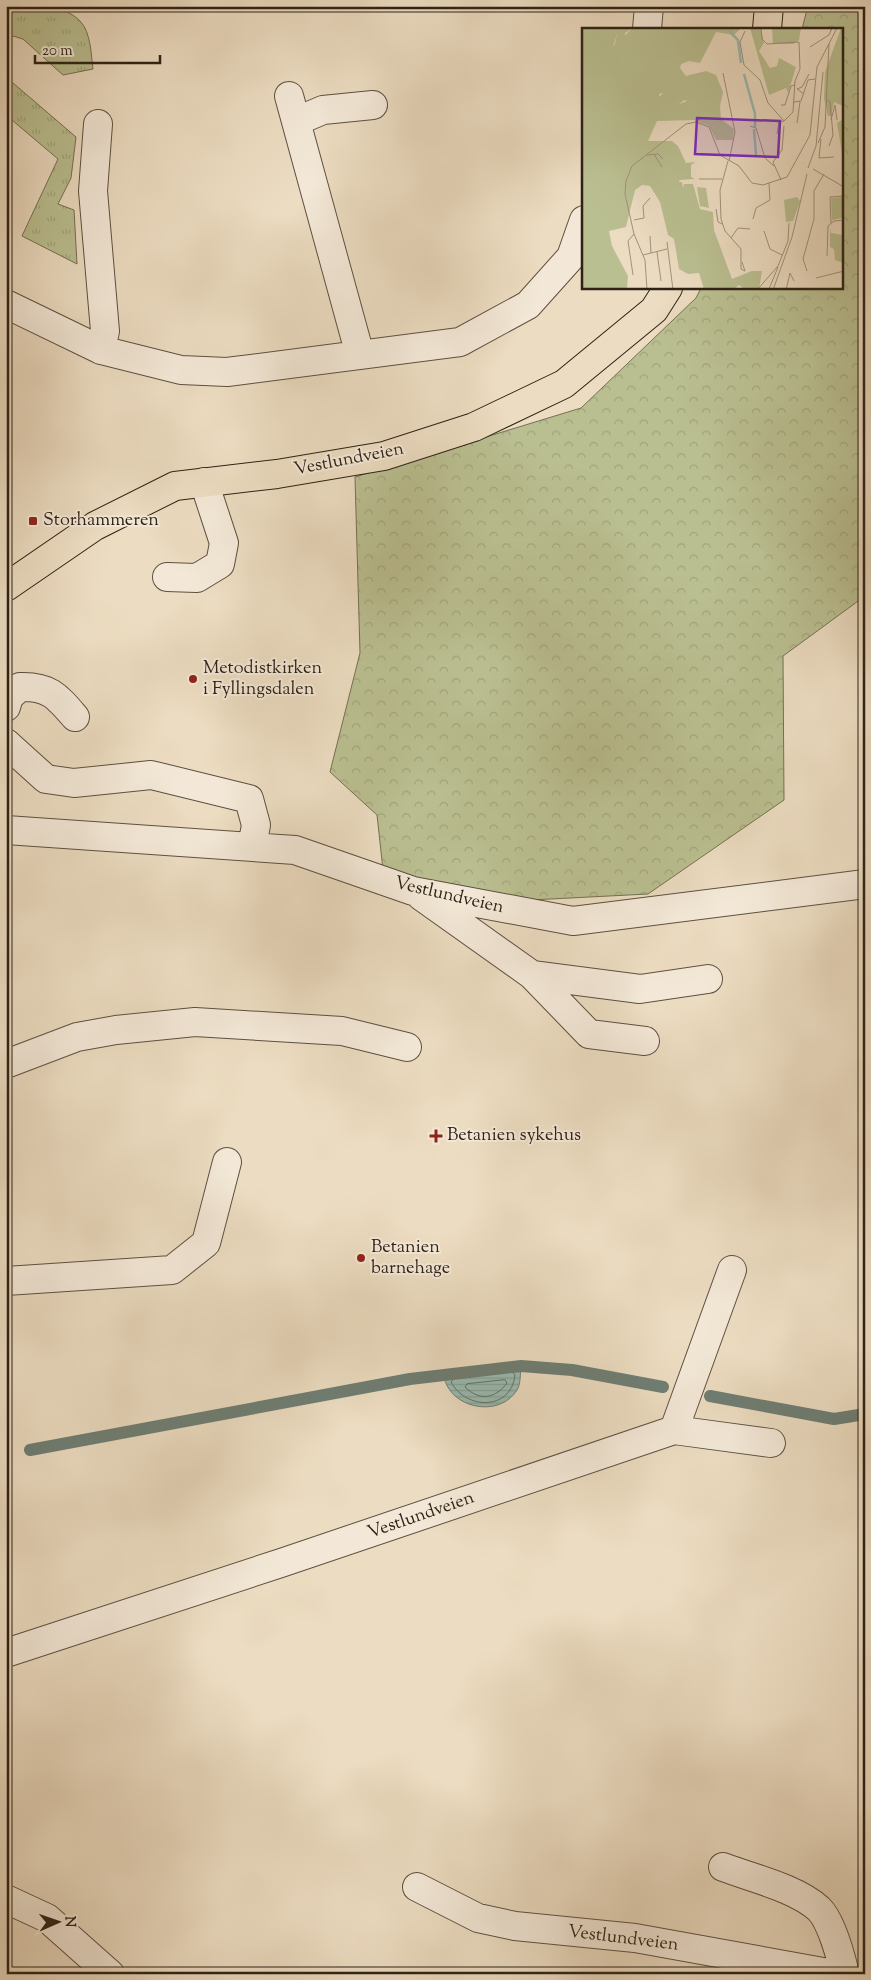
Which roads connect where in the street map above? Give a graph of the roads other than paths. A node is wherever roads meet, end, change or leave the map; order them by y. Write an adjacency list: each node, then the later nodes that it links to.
1 (649, 6): 3 (street)
2 (769, 6): 4 (main road)
3 (647, 28)
4 (767, 28)
5 (373, 104): 11 (street)
6 (98, 124): 10 (street)
7 (582, 226): 11 (street)
8 (667, 289): 12 (main road, Vestlundveien)
9 (6, 304): 10 (street)
10 (101, 350): 11 (street)
11 (360, 355)
12 (204, 482): 13 (street); 14 (main road, Vestlundveien)
13 (166, 577)
14 (6, 587)
15 (6, 707): 16 (street)
16 (76, 717)
17 (6, 743): 19 (street)
18 (6, 830): 19 (street, Vestlundveien)
19 (252, 847): 21 (street, Vestlundveien)
20 (865, 884): 21 (street, Vestlundveien)
21 (413, 891): 22 (street)
22 (532, 975): 23 (street); 24 (street)
23 (708, 978)
24 (645, 1041)
25 (407, 1047): 26 (street)
26 (6, 1064)
27 (227, 1162): 29 (street)
28 (732, 1270): 30 (street)
29 (6, 1281)
30 (674, 1430): 31 (street); 32 (street, Vestlundveien)
31 (771, 1443)
32 (6, 1653)
33 (723, 1867): 38 (street)
34 (417, 1887): 37 (street, Vestlundveien)
35 (6, 1899): 36 (street)
36 (110, 1974)
37 (834, 1974)
38 (844, 1974)

